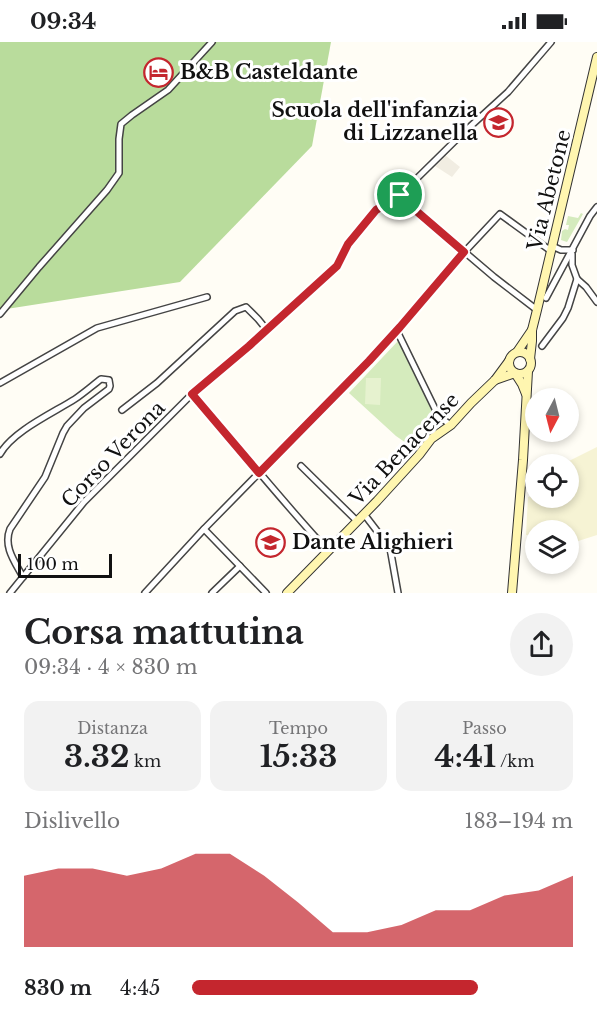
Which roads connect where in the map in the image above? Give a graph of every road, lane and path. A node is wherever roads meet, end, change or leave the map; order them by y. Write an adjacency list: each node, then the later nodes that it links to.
1 (212, 42): 14 (street)
2 (551, 42): 4 (street, Corso Verona)
3 (597, 57): 6 (main road, Via Abetone)
4 (400, 195): 8 (street); 15 (street, Corso Verona)
5 (597, 207): 7 (street)
6 (552, 248): 7 (street); 8 (street); 13 (main road, Via Abetone)
7 (573, 250): 9 (street); 11 (street)
8 (464, 252): 13 (street); 17 (street)
9 (576, 279): 12 (street); 18 (street)
10 (207, 297): 25 (street)
11 (546, 297)
12 (597, 302)
13 (537, 310): 16 (main road, Via Abetone)
14 (0, 314)
15 (267, 330): 28 (street, Corso Verona); 29 (street)
16 (532, 330): 19 (main road); 20 (main road)
17 (397, 331): 31 (street); 34 (street)
18 (542, 346)
19 (517, 352): 20 (main road); 21 (main road)
20 (530, 359): 22 (main road)
21 (509, 361): 23 (main road); 24 (main road, Via Benacense)
22 (528, 370): 23 (main road); 26 (main road)
23 (514, 373): 24 (main road, Via Benacense); 27 (main road)
24 (495, 380): 31 (main road, Via Benacense)
25 (0, 383)
26 (527, 388)
27 (525, 391)
28 (192, 394): 34 (street); 40 (street, Corso Verona)
29 (122, 410)
30 (525, 422): 47 (main road)
31 (451, 425): 35 (main road, Via Benacense)
32 (0, 453): 40 (street)
33 (301, 466): 36 (street)
34 (259, 473): 37 (street); 38 (street)
35 (364, 514): 36 (main road, Via Benacense); 46 (street)
36 (357, 521): 38 (main road, Via Benacense)
37 (204, 529): 39 (street); 42 (street)
38 (328, 551): 45 (main road, Via Benacense)
39 (240, 566): 43 (street); 44 (street)
40 (23, 576): 41 (street, Corso Verona)
41 (10, 593)
42 (145, 593)
43 (212, 593)
44 (266, 593)
45 (287, 593)
46 (398, 593)
47 (512, 593)

